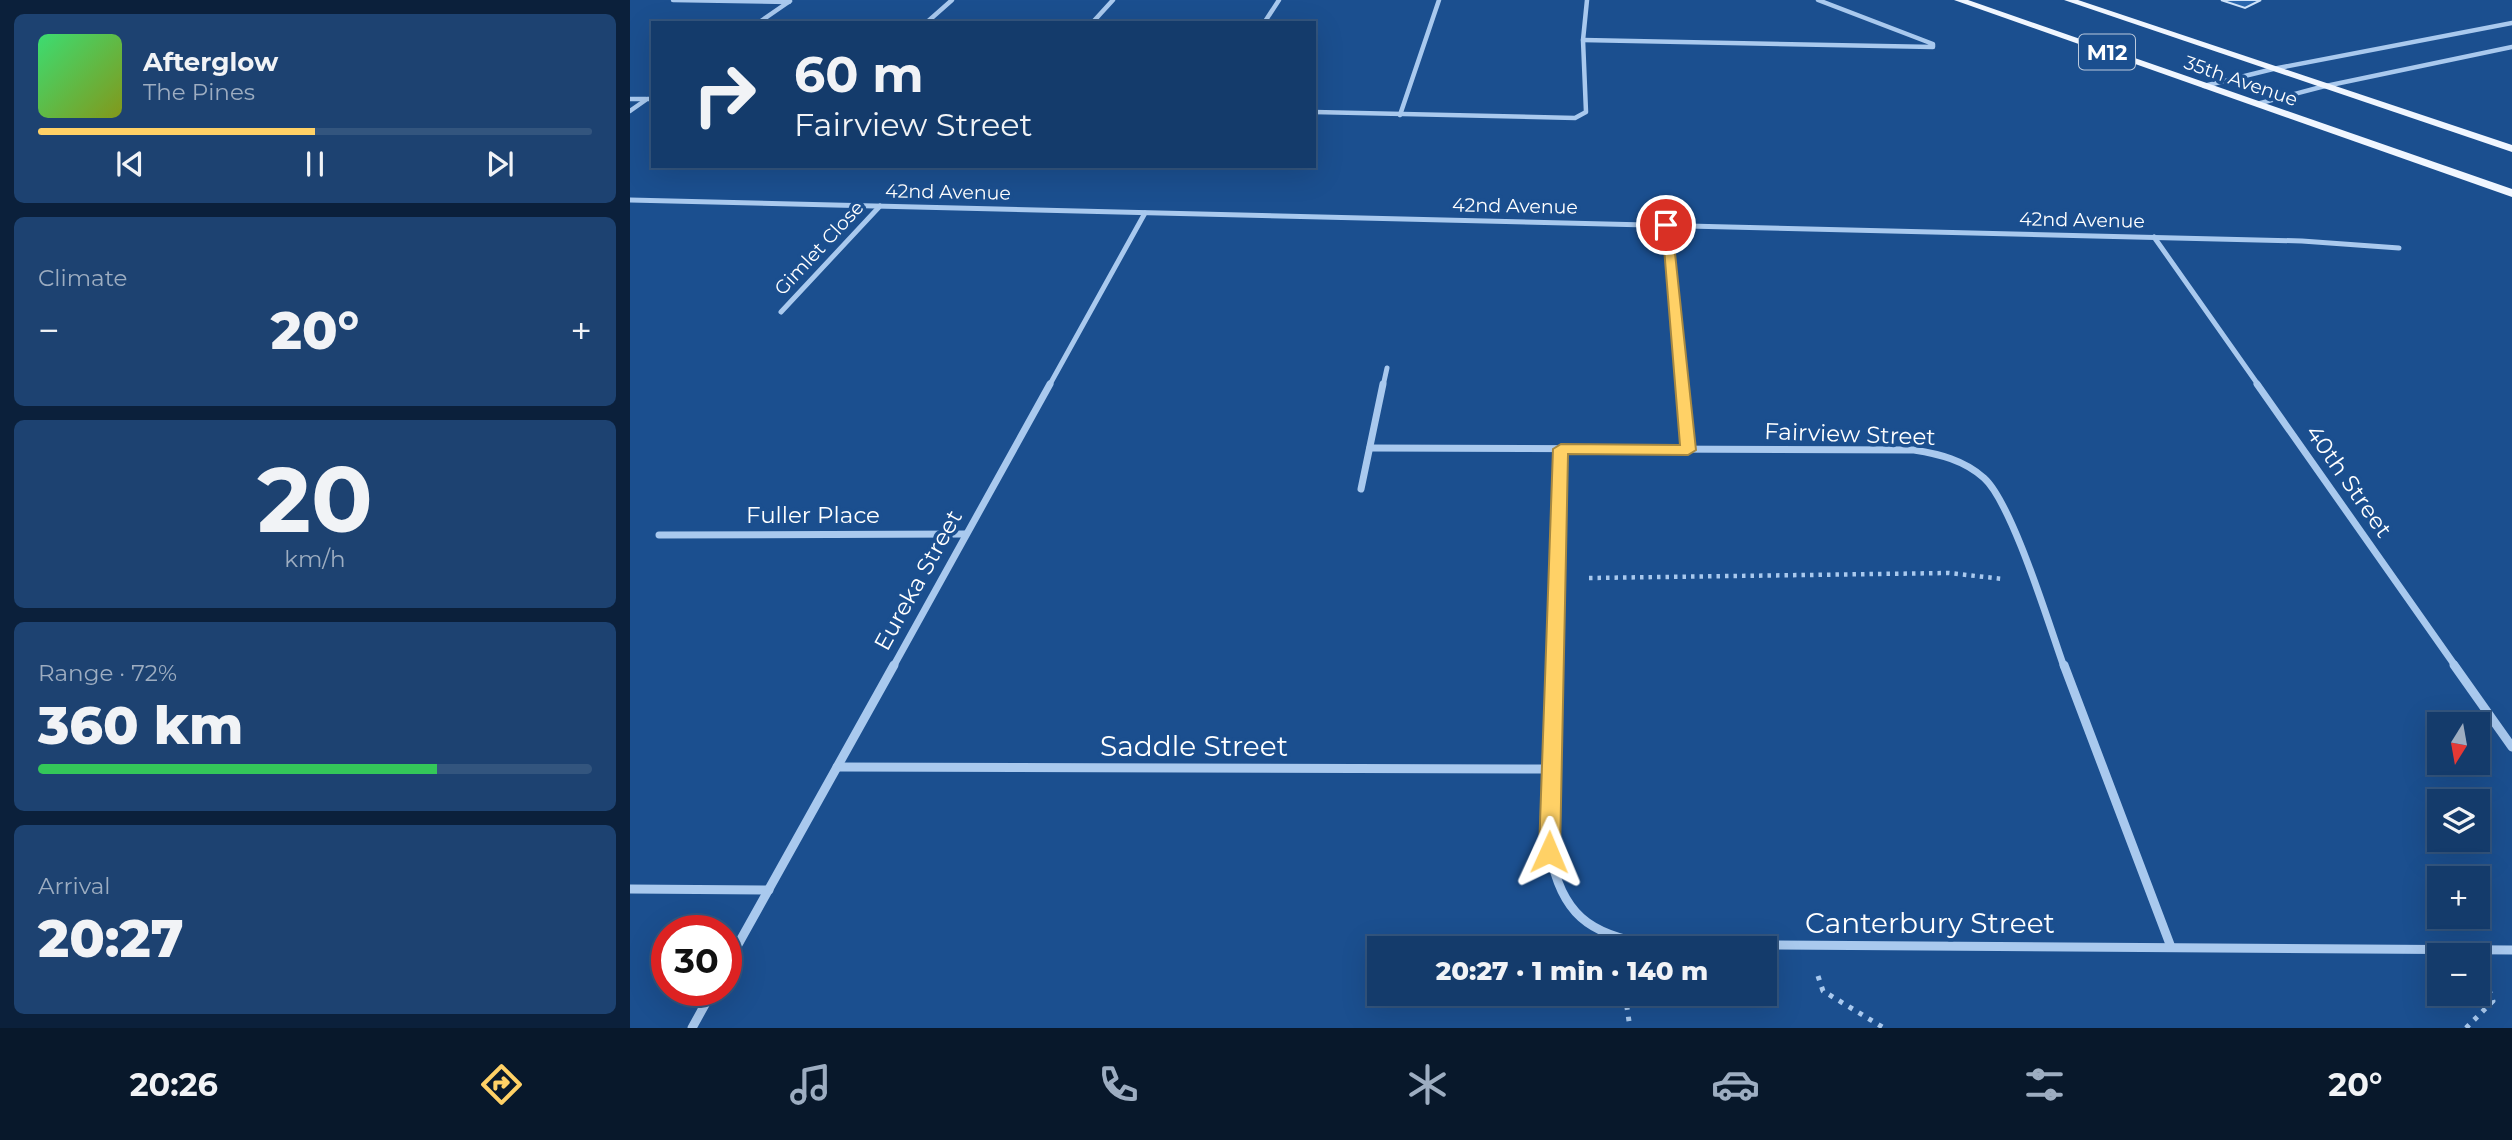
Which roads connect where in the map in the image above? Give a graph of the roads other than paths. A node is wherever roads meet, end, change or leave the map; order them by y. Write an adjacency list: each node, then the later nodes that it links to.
1 (673, 0): 10 (street)
2 (952, 0): 12 (street)
3 (1113, 0): 13 (street)
4 (1279, 0): 14 (street)
5 (1438, 0): 26 (street)
6 (1587, 0): 16 (street)
7 (1818, 0): 16 (street)
8 (1959, 0): 19 (main road, 35th Avenue / M12)
9 (2068, 0): 18 (main road, 35th Avenue / M12)
10 (790, 1): 11 (street)
11 (761, 21)
12 (928, 21)
13 (1095, 21)
14 (1265, 21)
15 (2512, 23): 18 (street)
16 (1583, 40): 26 (street)
17 (2512, 47): 20 (street)
18 (2273, 69): 19 (street); 20 (main road, 35th Avenue / M12)
19 (2204, 86): 23 (main road, 35th Avenue / M12)
20 (2321, 86): 23 (street); 27 (main road, 35th Avenue / M12)
21 (651, 98): 22 (street); 24 (street)
22 (630, 99)
23 (2255, 105): 28 (main road, 35th Avenue / M12)
24 (630, 111)
25 (1316, 112): 26 (street)
26 (1400, 115)
27 (2512, 149)
28 (2512, 193)
29 (630, 200): 30 (street, 42nd Avenue)
30 (638, 200): 31 (street); 32 (street, 42nd Avenue)
31 (630, 206)
32 (880, 206): 33 (street, 42nd Avenue); 37 (street, Gimlet Close)
33 (1145, 213): 34 (street, 42nd Avenue); 43 (street, Eureka Street)
34 (1666, 225): 35 (street, 42nd Avenue); 41 (street)
35 (2154, 237): 36 (street, 42nd Avenue); 45 (street, 40th Street)
36 (2399, 248)
37 (781, 312)
38 (1387, 368): 39 (street)
39 (1370, 448): 40 (street, Fairview Street); 42 (street)
40 (1561, 449): 41 (street, Fairview Street); 47 (street, Canterbury Street)
41 (1688, 450): 51 (street, Fairview Street)
42 (1361, 489)
43 (966, 534): 44 (street, Fuller Place); 46 (street, Eureka Street)
44 (659, 535)
45 (2512, 747)
46 (837, 767): 47 (street, Saddle Street); 49 (street, Eureka Street)
47 (1551, 769): 51 (street, Canterbury Street)
48 (630, 889): 49 (street)
49 (769, 890): 50 (street, Eureka Street)
50 (742, 938)
51 (2171, 947): 52 (street, Canterbury Street)
52 (2512, 950)
53 (704, 1006): 54 (street)
54 (692, 1028)

